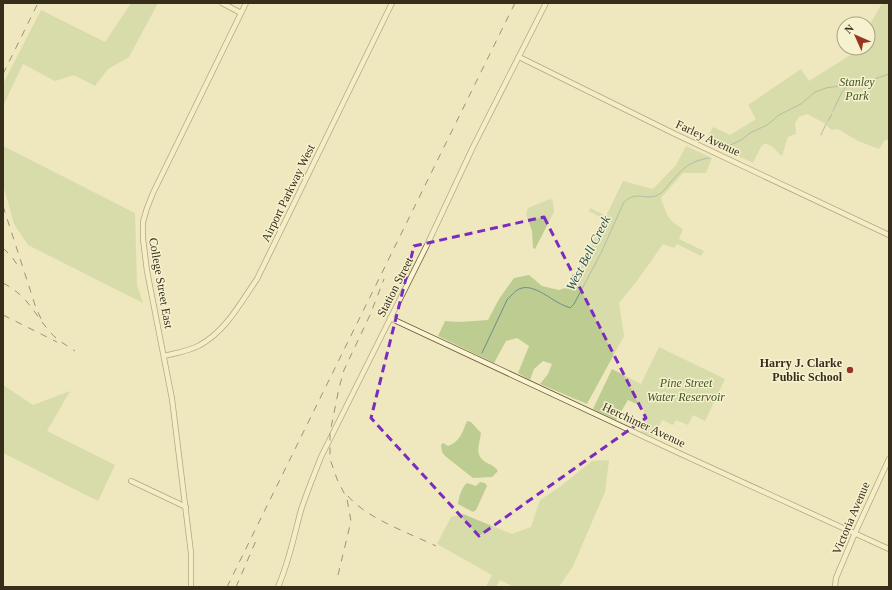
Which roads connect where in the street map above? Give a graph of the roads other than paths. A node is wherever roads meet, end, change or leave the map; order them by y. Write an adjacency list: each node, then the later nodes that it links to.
1 (222, 3): 5 (street)
2 (246, 3): 5 (street, College Street East)
3 (392, 3): 9 (street, Airport Parkway West)
4 (546, 3): 6 (street, Station Street)
5 (241, 13): 9 (street, College Street East)
6 (518, 57): 7 (street, Farley Avenue); 8 (street, Station Street)
7 (889, 235)
8 (390, 318): 13 (street, Herchimer Avenue); 16 (street, Station Street)
9 (164, 356): 12 (street, College Street East)
10 (889, 459): 13 (street, Victoria Avenue)
11 (131, 481): 12 (street)
12 (186, 507): 15 (street, College Street East)
13 (855, 534): 14 (street, Herchimer Avenue); 17 (street, Victoria Avenue)
14 (889, 549)
15 (191, 587)
16 (278, 587)
17 (835, 587)

